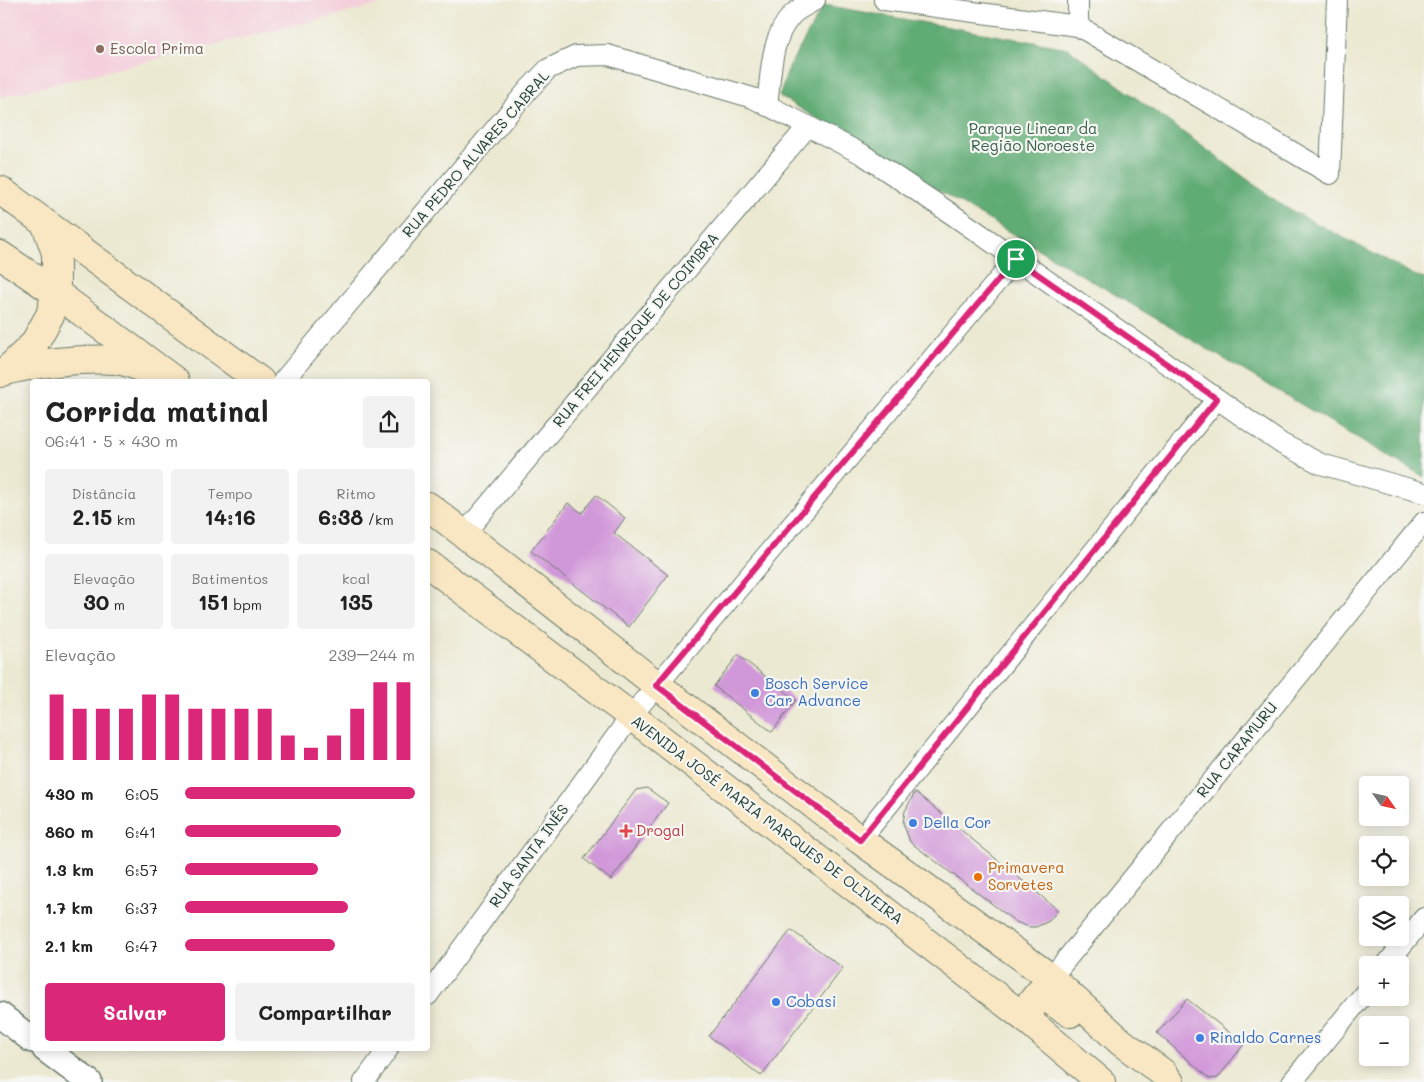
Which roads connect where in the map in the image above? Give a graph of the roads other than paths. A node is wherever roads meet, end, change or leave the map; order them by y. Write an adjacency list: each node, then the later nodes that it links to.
1 (815, 0): 6 (street)
2 (884, 0): 5 (street)
3 (1078, 0): 5 (street)
4 (1337, 0): 5 (street)
5 (1078, 26)
6 (767, 106): 7 (street, RUA PEDRO ALVARES CABRAL); 17 (street, RUA PEDRO ALVARES CABRAL)
7 (808, 126): 11 (street, RUA PEDRO ALVARES CABRAL); 22 (street, RUA FREI HENRIQUE DE COIMBRA)
8 (0, 190): 9 (main road)
9 (46, 225): 12 (main road); 16 (main road)
10 (0, 255): 12 (main road)
11 (1016, 259): 18 (street, RUA PEDRO ALVARES CABRAL); 24 (street, RUA SANTA INÊS)
12 (56, 293): 13 (main road); 15 (main road)
13 (3, 372): 14 (main road)
14 (166, 379)
15 (172, 379)
16 (257, 379)
17 (285, 379)
18 (1217, 399): 19 (street, RUA PEDRO ALVARES CABRAL); 26 (street)
19 (1424, 493)
20 (430, 508): 22 (main road)
21 (1424, 522): 29 (street, RUA CARAMURU)
22 (464, 534): 24 (main road)
23 (430, 565): 25 (main road, AVENIDA JOSÉ MARIA MARQUES DE OLIVEIRA)
24 (656, 685): 25 (street, RUA SANTA INÊS); 26 (main road)
25 (632, 716): 30 (street, RUA SANTA INÊS); 33 (main road, AVENIDA JOSÉ MARIA MARQUES DE OLIVEIRA)
26 (860, 840): 29 (main road)
27 (1424, 918): 28 (street)
28 (1393, 956)
29 (1051, 978): 35 (main road)
30 (430, 992)
31 (1359, 999): 42 (street)
32 (0, 1016): 34 (street)
33 (1030, 1022): 35 (main road); 40 (main road, AVENIDA JOSÉ MARIA MARQUES DE OLIVEIRA)
34 (30, 1038)
35 (1121, 1042): 41 (main road)
36 (48, 1051): 38 (street)
37 (387, 1051): 39 (street)
38 (89, 1082)
39 (364, 1082)
40 (1101, 1082)
41 (1170, 1082)
42 (1292, 1082)

